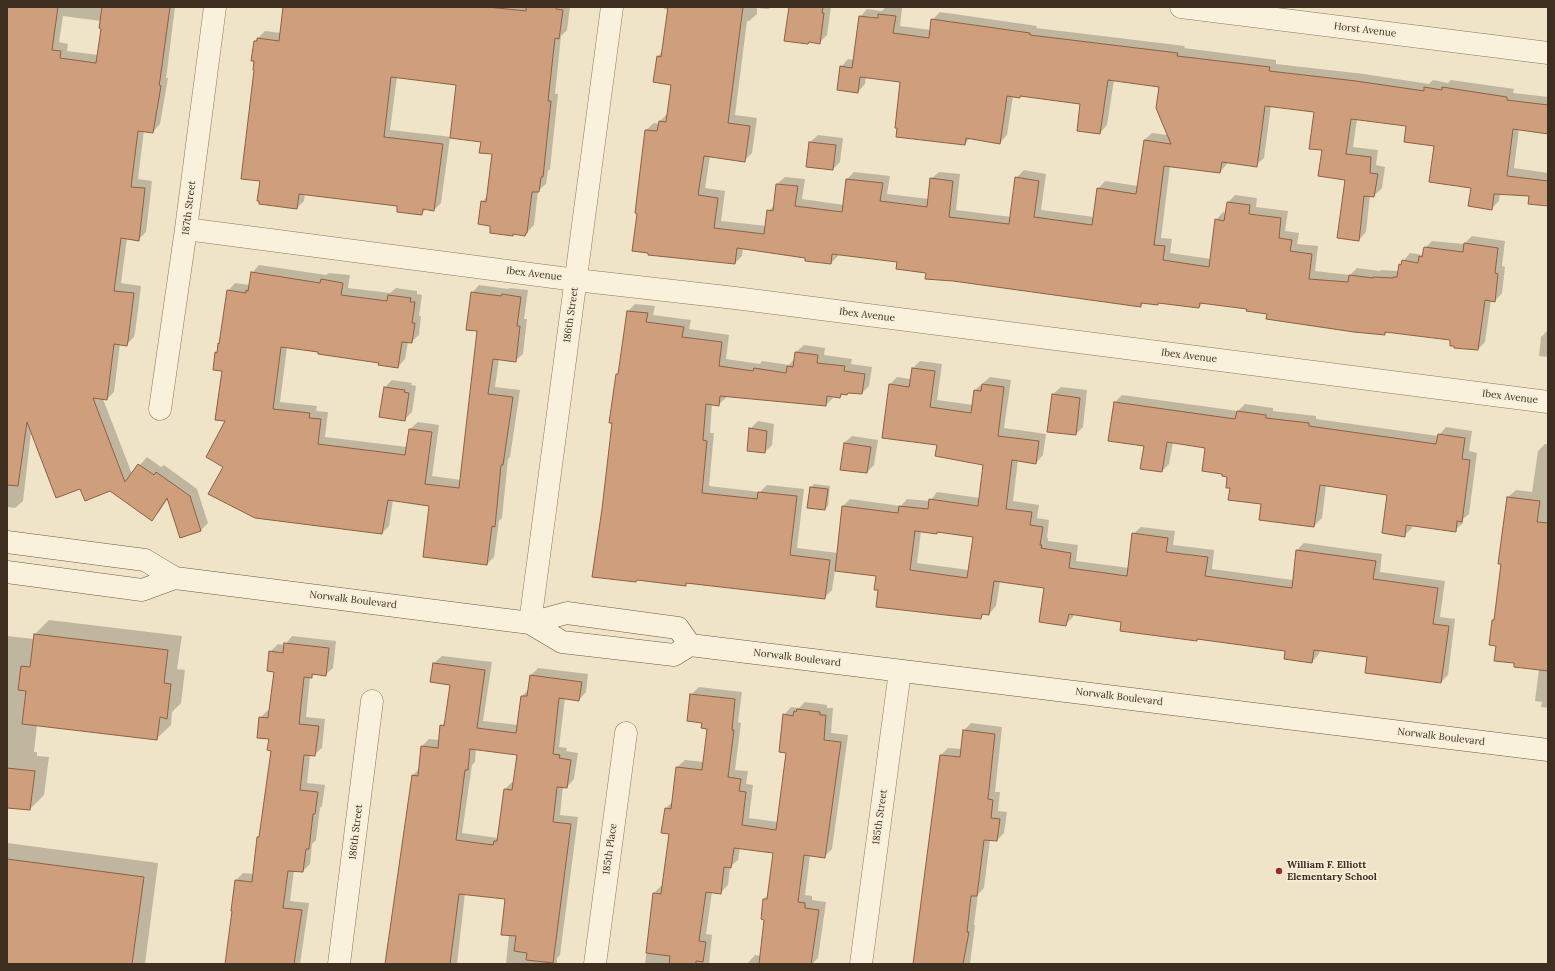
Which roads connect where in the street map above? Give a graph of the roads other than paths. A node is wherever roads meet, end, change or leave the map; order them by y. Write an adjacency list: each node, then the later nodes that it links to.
1 (215, 7): 5 (street, 187th Street)
2 (612, 7): 6 (street, 186th Street)
3 (1181, 7): 4 (street, Horst Avenue)
4 (1548, 53)
5 (186, 229): 6 (street, Ibex Avenue); 8 (street, 187th Street)
6 (576, 280): 7 (street, Ibex Avenue); 12 (street, 186th Street)
7 (1548, 402)
8 (160, 409)
9 (7, 542): 11 (street, Norwalk Boulevard)
10 (7, 572): 11 (street, Norwalk Boulevard)
11 (175, 578): 12 (street, Norwalk Boulevard)
12 (530, 623): 13 (street, Norwalk Boulevard); 13 (street, Norwalk Boulevard)
13 (690, 645): 14 (street, Norwalk Boulevard)
14 (900, 671): 17 (street, Norwalk Boulevard); 20 (street, 185th Street)
15 (372, 701): 18 (street, 186th Street)
16 (626, 733): 19 (street, 185th Place)
17 (1548, 750)
18 (339, 964)
19 (595, 964)
20 (861, 964)

